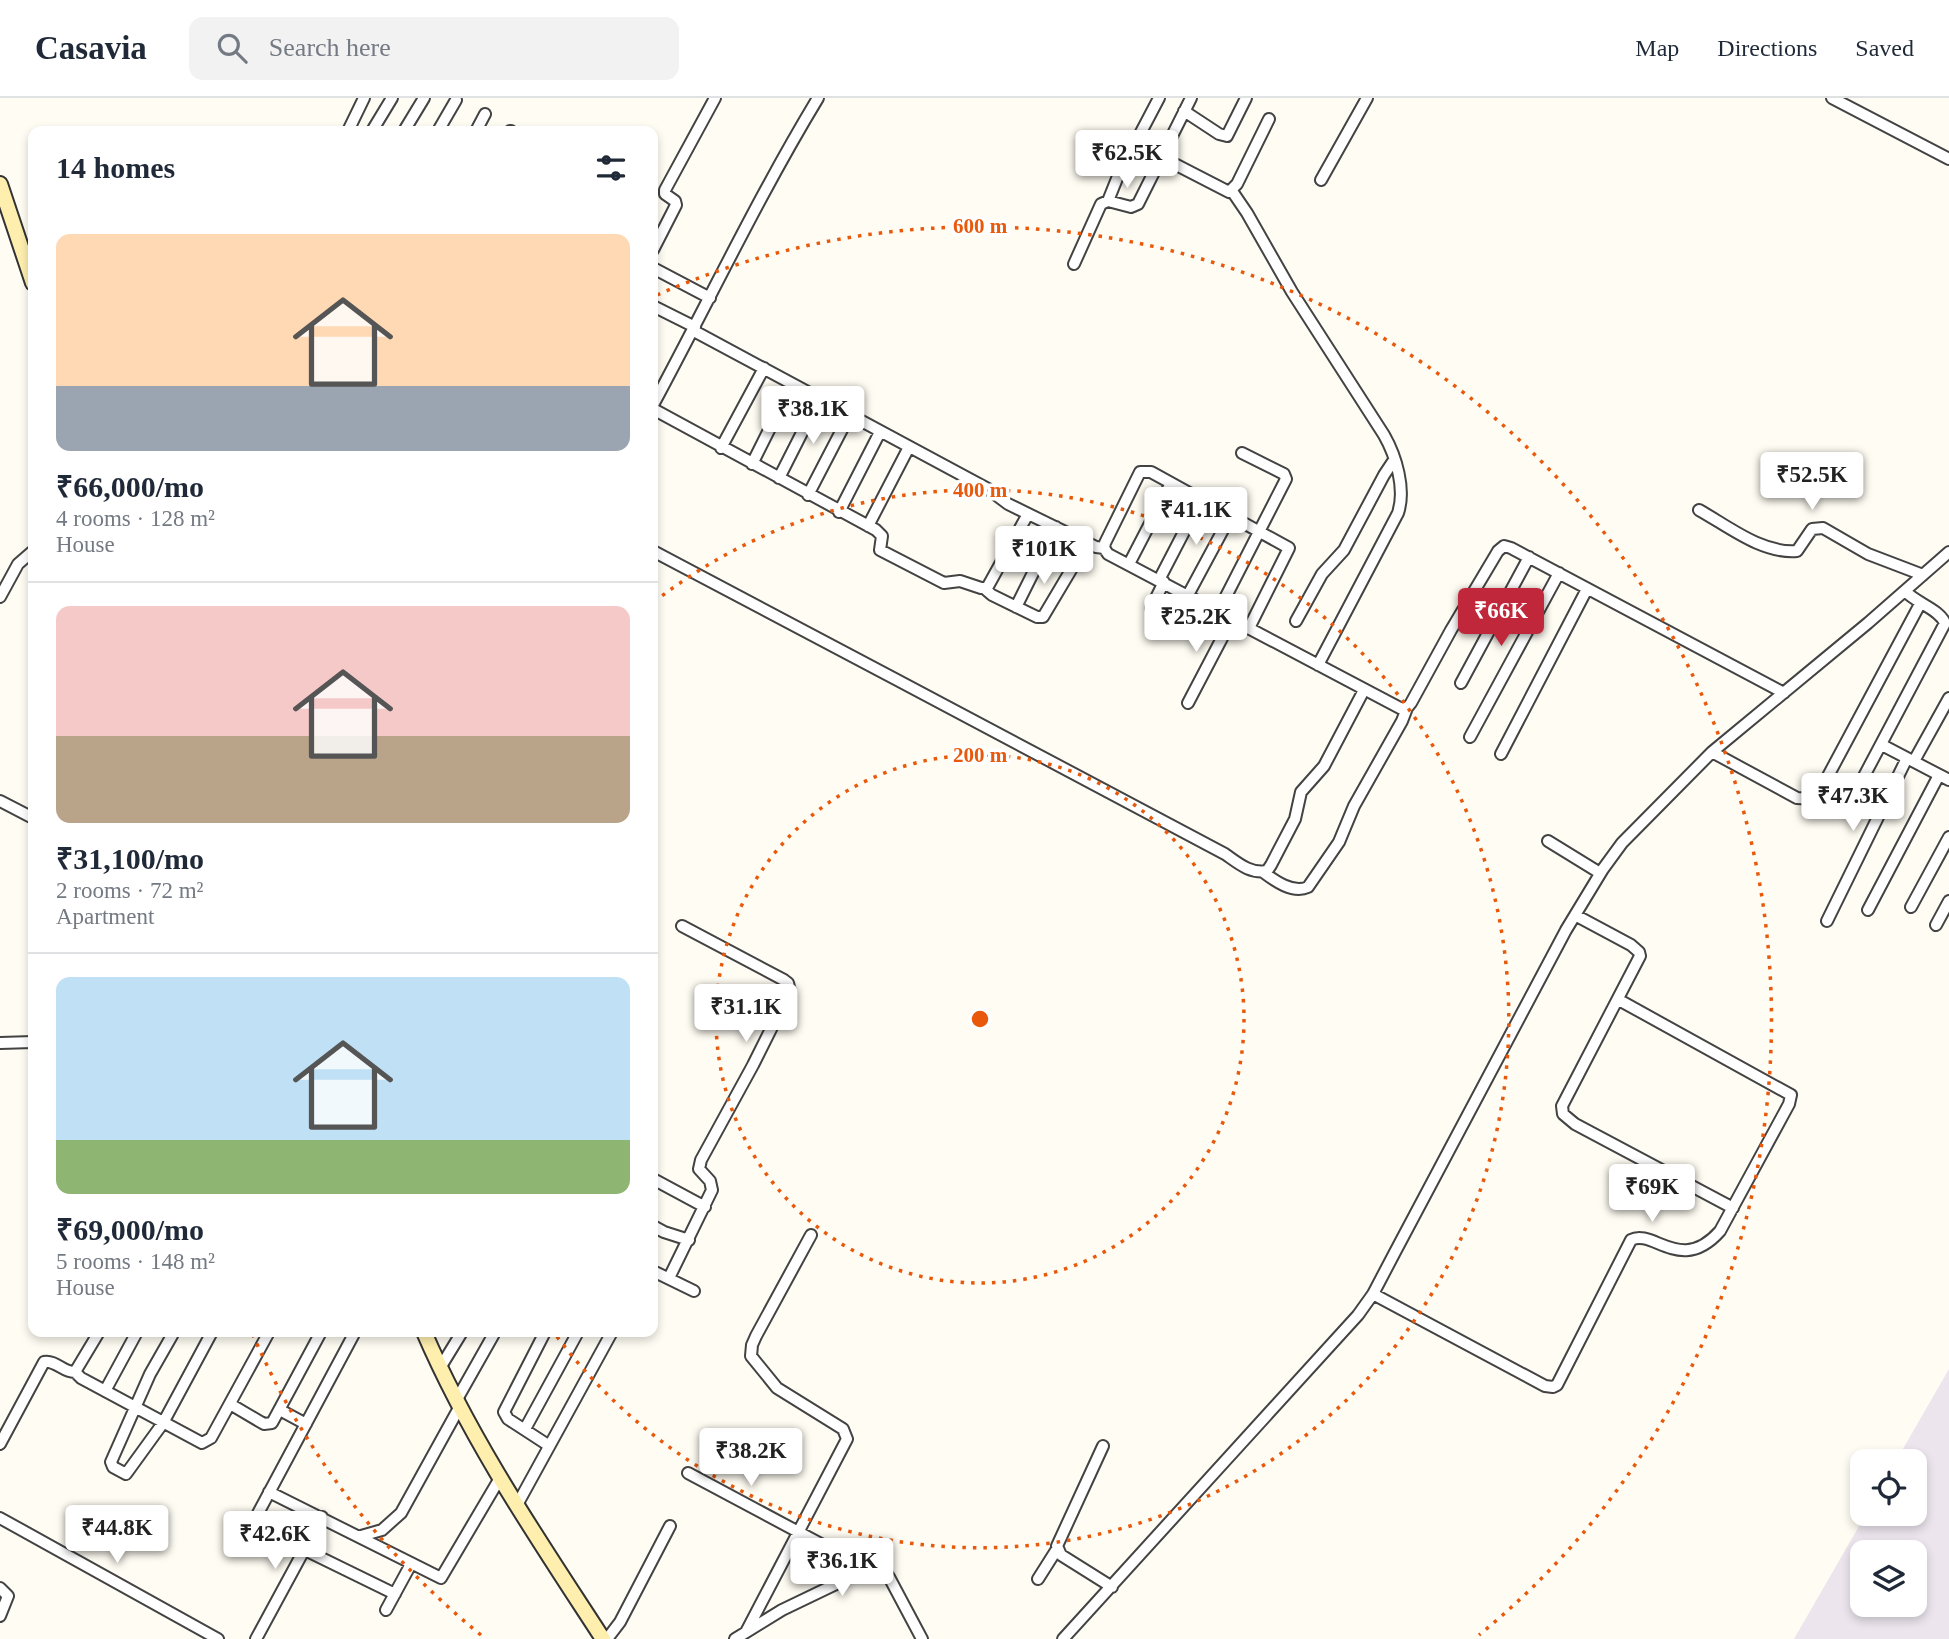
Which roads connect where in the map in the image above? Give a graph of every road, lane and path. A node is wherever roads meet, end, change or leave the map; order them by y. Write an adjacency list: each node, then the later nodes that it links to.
1 (364, 98): 15 (street)
2 (392, 98): 16 (street)
3 (424, 98): 17 (street)
4 (715, 98): 26 (street)
5 (818, 98): 30 (street)
6 (1159, 98): 25 (street)
7 (1191, 98): 12 (street)
8 (1246, 98): 12 (street)
9 (1367, 98): 22 (street)
10 (1832, 98): 21 (street)
11 (456, 100): 18 (street)
12 (1184, 111): 20 (street)
13 (485, 114): 19 (street)
14 (1269, 118): 24 (street)
15 (350, 126)
16 (375, 126)
17 (407, 126)
18 (441, 126)
19 (479, 126)
20 (1161, 157): 24 (street); 25 (street)
21 (1949, 159)
22 (1321, 180)
23 (0, 184): 28 (street)
24 (1232, 191): 43 (street)
25 (1108, 201): 27 (street)
26 (658, 240)
27 (1074, 264)
28 (28, 268)
29 (658, 271): 30 (street)
30 (710, 298): 32 (street)
31 (658, 309): 32 (street)
32 (694, 329): 33 (street); 35 (street)
33 (764, 368): 34 (street); 40 (street)
34 (792, 384): 36 (street); 44 (street)
35 (658, 397)
36 (819, 399): 38 (street); 45 (street)
37 (658, 410): 40 (street)
38 (849, 416): 39 (street); 47 (street)
39 (880, 432): 41 (street); 50 (street)
40 (720, 447): 44 (street)
41 (909, 447): 51 (street); 53 (street)
42 (1242, 453): 55 (street)
43 (1394, 460): 76 (street); 78 (street)
44 (752, 464): 45 (street)
45 (779, 478): 47 (street)
46 (1171, 483): 48 (street); 57 (street); 62 (street)
47 (808, 495): 50 (street)
48 (1201, 499): 52 (street); 65 (street)
49 (1699, 510): 64 (street)
50 (839, 512): 53 (street)
51 (1028, 514): 54 (street); 66 (street)
52 (1231, 515): 55 (street); 69 (street)
53 (868, 526): 66 (street)
54 (1056, 527): 56 (street); 72 (street)
55 (1260, 531): 74 (street); 77 (street)
56 (1087, 543): 57 (street); 72 (street)
57 (1104, 548): 62 (street)
58 (1949, 552): 64 (street)
59 (658, 554): 98 (street)
60 (28, 555): 70 (street)
61 (1529, 557): 63 (street); 79 (street); 84 (street)
62 (1129, 564): 65 (street)
63 (1559, 573): 67 (street); 85 (street)
64 (1923, 575): 68 (street)
65 (1162, 581): 69 (street); 73 (street)
66 (985, 589): 72 (street)
67 (1587, 589): 81 (street); 88 (street)
68 (1905, 591): 71 (street); 81 (street)
69 (1188, 595): 74 (street)
70 (0, 597)
71 (1920, 604): 86 (street); 87 (street)
72 (1016, 607)
73 (1151, 608)
74 (1218, 612): 75 (street)
75 (1232, 619): 77 (street); 83 (street)
76 (1296, 621)
77 (1249, 628): 78 (street)
78 (1318, 665): 80 (street)
79 (1461, 683)
80 (1364, 690): 84 (street); 98 (street)
81 (1784, 693): 87 (street)
82 (1949, 698): 89 (street)
83 (1188, 703)
84 (1406, 708): 98 (street)
85 (1470, 737)
86 (1882, 745): 89 (street); 91 (street)
87 (1712, 752): 99 (street)
88 (1501, 754)
89 (1911, 760): 90 (street); 104 (street)
90 (1944, 777): 102 (street)
91 (1853, 797)
92 (0, 801): 93 (street)
93 (28, 815)
94 (1949, 837): 96 (street)
95 (1548, 841): 99 (street)
96 (1937, 860): 97 (street); 101 (street)
97 (1949, 867)
98 (1263, 872)
99 (1600, 873): 103 (street)
100 (1949, 901): 105 (street)
101 (1911, 907)
102 (1868, 910)
103 (1575, 915): 107 (street); 119 (street)
104 (1827, 921)
105 (1936, 925)
106 (682, 926): 111 (street)
107 (1619, 1000): 112 (street); 112 (street)
108 (28, 1042): 109 (street)
109 (0, 1043)
110 (658, 1182): 111 (street)
111 (705, 1207): 115 (street)
112 (1733, 1208): 119 (street)
113 (658, 1229): 115 (street)
114 (811, 1235): 153 (street)
115 (689, 1240): 117 (street)
116 (658, 1273): 117 (street)
117 (669, 1278): 118 (street)
118 (694, 1291)
119 (1373, 1294): 161 (street)
120 (96, 1337): 134 (street)
121 (134, 1337): 135 (street)
122 (171, 1337): 138 (street)
123 (209, 1337): 140 (street)
124 (266, 1337): 136 (street)
125 (318, 1337): 139 (street)
126 (352, 1337): 141 (street)
127 (426, 1337): 133 (street)
128 (459, 1337): 133 (street)
129 (492, 1337): 137 (street)
130 (542, 1337): 142 (street)
131 (575, 1337): 142 (street)
132 (609, 1337): 144 (street)
133 (440, 1368): 137 (street)
134 (75, 1372): 135 (street); 143 (street)
135 (105, 1391): 138 (street)
136 (230, 1404): 139 (street); 140 (street)
137 (458, 1405): 147 (street); 155 (street)
138 (136, 1407): 140 (street); 140 (street)
139 (280, 1410): 141 (street)
140 (163, 1423)
141 (306, 1424): 148 (street)
142 (524, 1429): 144 (street)
143 (0, 1444)
144 (548, 1445): 149 (street)
145 (1103, 1446): 156 (street)
146 (688, 1472): 153 (street)
147 (500, 1478): 149 (street); 158 (street)
148 (269, 1492): 150 (street); 154 (street)
149 (517, 1505): 169 (street)
150 (322, 1517): 155 (street); 157 (street)
151 (0, 1518): 167 (street)
152 (670, 1526): 169 (street)
153 (799, 1531): 159 (street); 166 (street)
154 (248, 1532)
155 (361, 1536): 158 (street)
156 (1057, 1549): 160 (street); 161 (street)
157 (305, 1550): 163 (street); 168 (street)
158 (411, 1564): 163 (street)
159 (862, 1566): 166 (street); 171 (street)
160 (1038, 1579)
161 (1112, 1587): 172 (street)
162 (0, 1588): 165 (street)
163 (395, 1594): 164 (street)
164 (386, 1610)
165 (0, 1616)
166 (746, 1632): 170 (street)
167 (218, 1639)
168 (256, 1639)
169 (605, 1639)
170 (735, 1639)
171 (922, 1639)
172 (1063, 1639)

